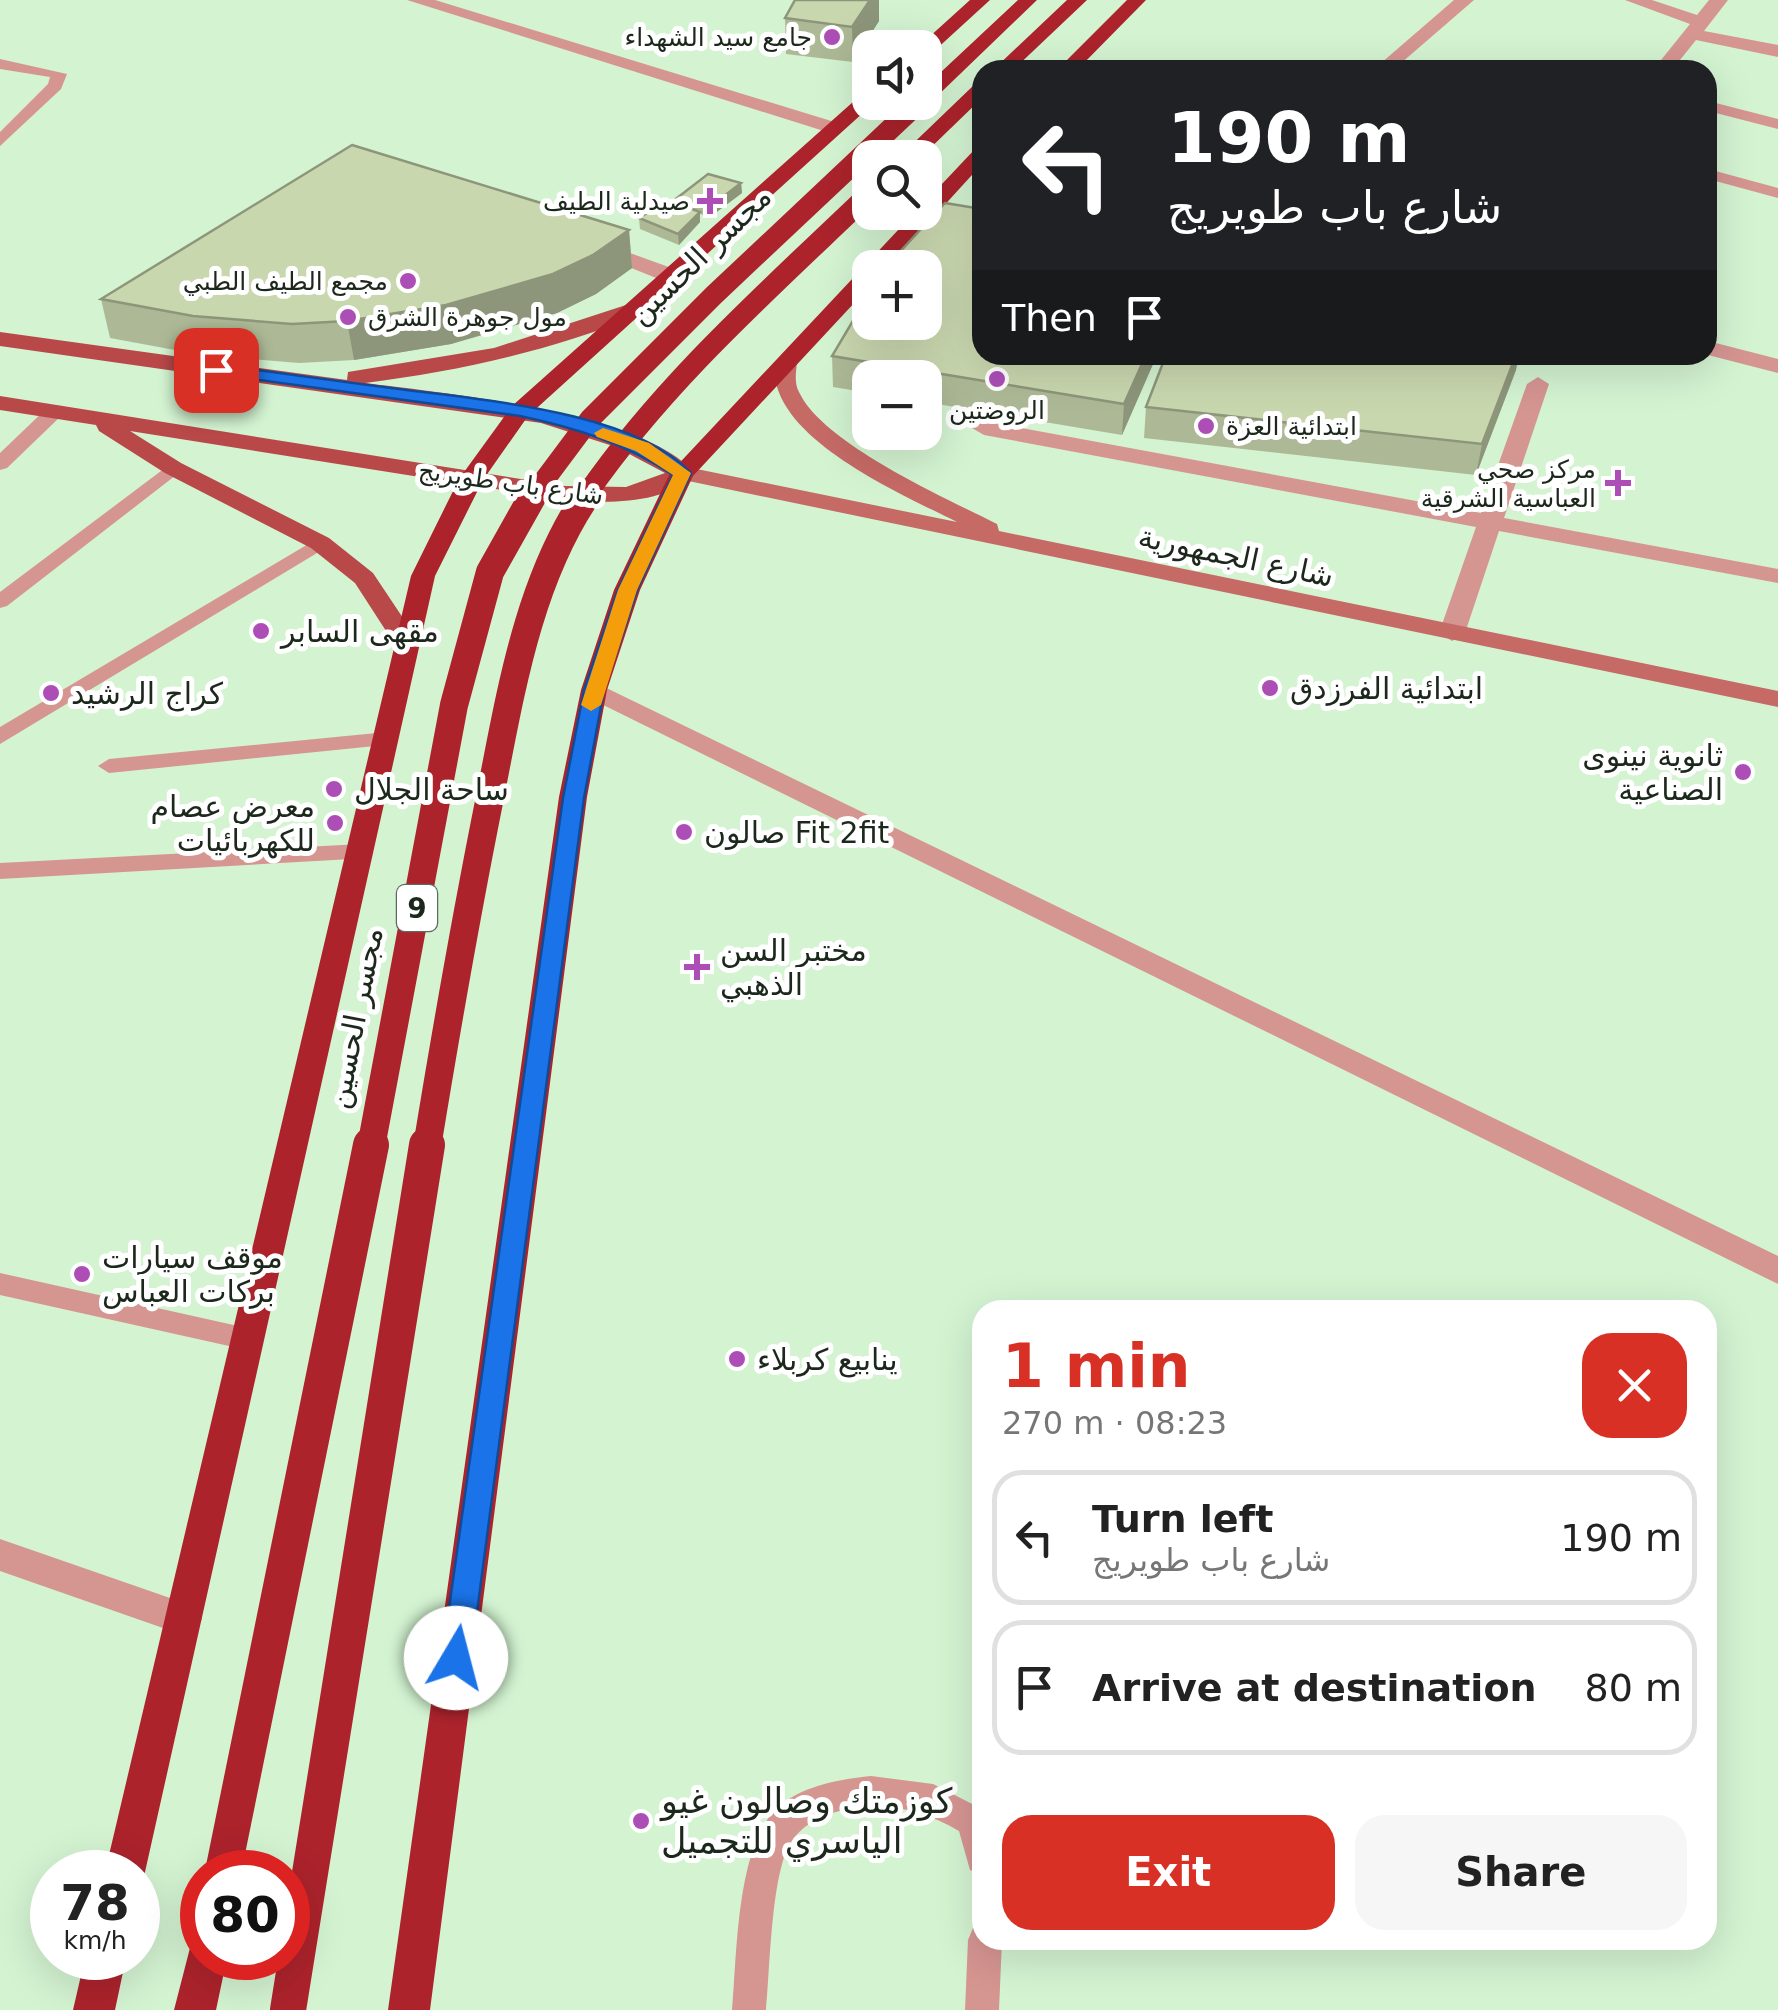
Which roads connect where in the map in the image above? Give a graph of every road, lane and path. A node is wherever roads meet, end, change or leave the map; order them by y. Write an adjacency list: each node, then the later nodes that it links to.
1 (416, 0): 23 (street)
2 (981, 0): 10 (highway)
3 (1028, 0): 17 (highway)
4 (1078, 0): 12 (highway)
5 (1137, 0): 13 (highway)
6 (1464, 0): 14 (street)
7 (1634, 0): 9 (street)
8 (1720, 0): 9 (street)
9 (1696, 28): 11 (street); 15 (street)
10 (942, 34)
11 (1778, 51)
12 (1013, 60)
13 (1076, 60)
14 (1394, 60)
15 (1670, 60)
16 (0, 64): 25 (lane)
17 (942, 81)
18 (972, 97): 24 (highway)
19 (1717, 108): 22 (lane)
20 (852, 112): 23 (highway)
21 (900, 120): 71 (highway, مجسر الحسين / 9, bridge)
22 (1778, 124)
23 (834, 128): 32 (highway)
24 (927, 140)
25 (0, 141)
26 (972, 167): 31 (highway)
27 (1717, 176): 28 (lane)
28 (1778, 193)
29 (852, 210): 77 (highway, 9, bridge)
30 (580, 240): 32 (street)
31 (891, 250)
32 (670, 275): 34 (highway)
33 (852, 291): 37 (highway)
34 (629, 311): 39 (main road); 42 (highway)
35 (0, 339): 39 (main road, شارع باب طويريج)
36 (1717, 350): 38 (street)
37 (786, 362): 48 (highway); 52 (main road)
38 (1778, 366)
39 (288, 380): 42 (main road, شارع باب طويريج)
40 (1538, 384): 50 (street)
41 (0, 403): 43 (main road, شارع باب طويريج)
42 (520, 410): 48 (main road, شارع باب طويريج); 49 (highway)
43 (54, 412): 44 (main road, شارع باب طويريج); 46 (lane)
44 (96, 420): 47 (main road); 49 (main road, شارع باب طويريج)
45 (984, 428): 50 (street)
46 (0, 464)
47 (173, 468): 51 (main road); 54 (lane)
48 (682, 473): 49 (main road, شارع باب طويريج); 52 (main road, شارع الجمهورية); 57 (highway)
49 (471, 479): 56 (highway)
50 (1490, 522): 53 (street); 55 (street)
51 (320, 543): 56 (main road); 59 (lane)
52 (1017, 544): 55 (main road, شارع الجمهورية)
53 (1778, 576)
54 (0, 602)
55 (1452, 633): 58 (main road, شارع الجمهورية)
56 (408, 644): 60 (highway)
57 (594, 690): 64 (street); 78 (highway)
58 (1778, 699)
59 (0, 738)
60 (386, 739): 61 (lane); 62 (highway)
61 (109, 766)
62 (360, 852): 63 (lane); 66 (highway)
63 (0, 871)
64 (1778, 1271)
65 (0, 1284): 66 (lane)
66 (248, 1339): 68 (highway)
67 (0, 1556): 68 (street)
68 (183, 1619): 70 (highway)
69 (972, 1821): 79 (lane)
70 (130, 1850)
71 (227, 1850)
72 (985, 1950): 80 (lane)
73 (101, 1980): 75 (highway)
74 (201, 1980): 76 (highway)
75 (94, 2010)
76 (195, 2010)
77 (288, 2010)
78 (409, 2010)
79 (749, 2010)
80 (982, 2010)

